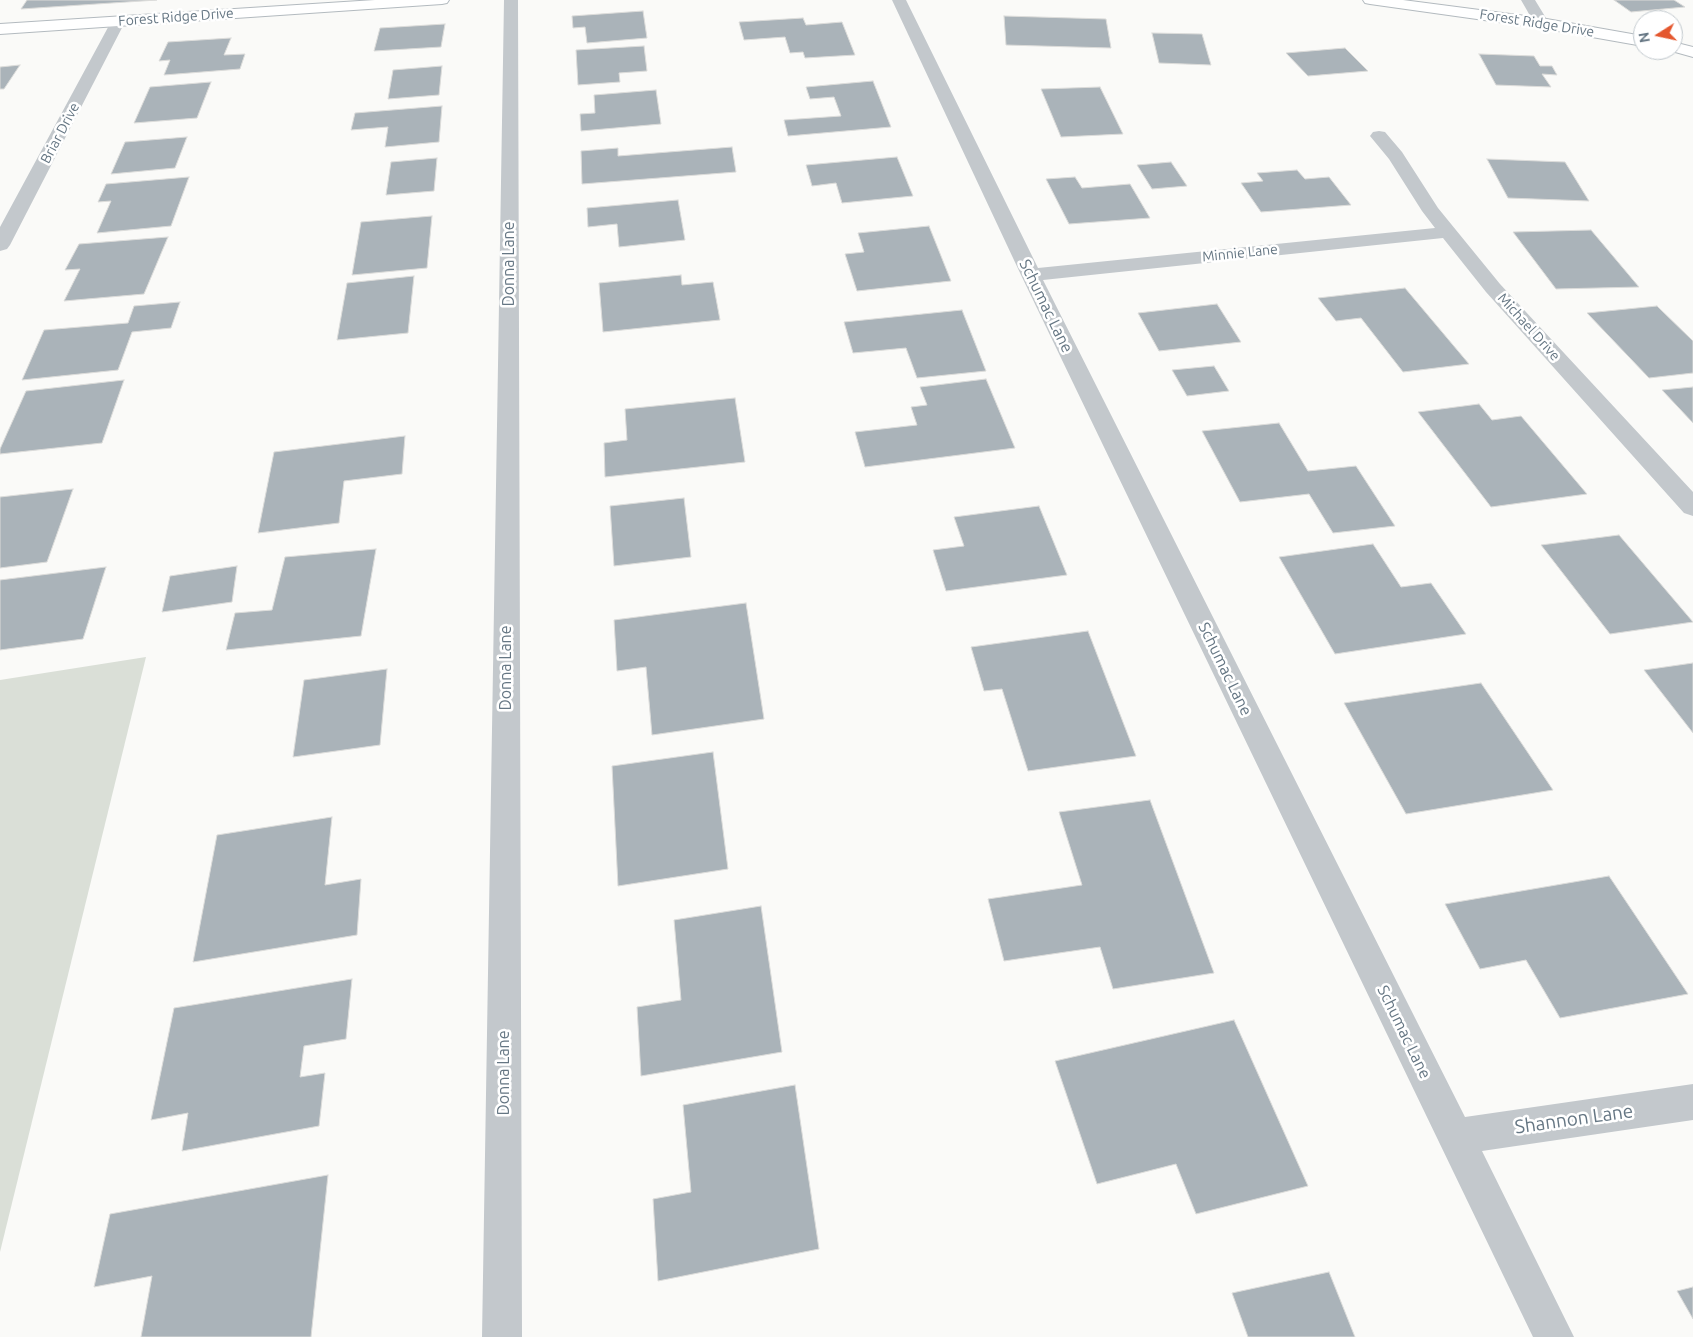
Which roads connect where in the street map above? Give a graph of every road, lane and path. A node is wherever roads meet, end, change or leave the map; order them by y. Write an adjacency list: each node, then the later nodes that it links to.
1 (442, 0): 6 (main road, Forest Ridge Drive)
2 (511, 0): 17 (street, Donna Lane)
3 (899, 0): 13 (street, Schumac Lane)
4 (1370, 0): 7 (main road, Forest Ridge Drive)
5 (1528, 0): 7 (street)
6 (119, 20): 8 (main road, Forest Ridge Drive); 12 (street, Briar Drive)
7 (1541, 23): 9 (main road, Forest Ridge Drive)
8 (0, 29)
9 (1633, 39)
10 (1379, 136): 11 (street, Michael Drive)
11 (1449, 232): 13 (street, Minnie Lane); 14 (street, Michael Drive)
12 (0, 245)
13 (1031, 275): 16 (street, Schumac Lane)
14 (1693, 507)
15 (1693, 1102): 16 (street, Shannon Lane)
16 (1456, 1136): 18 (street, Schumac Lane)
17 (502, 1337)
18 (1554, 1337)

